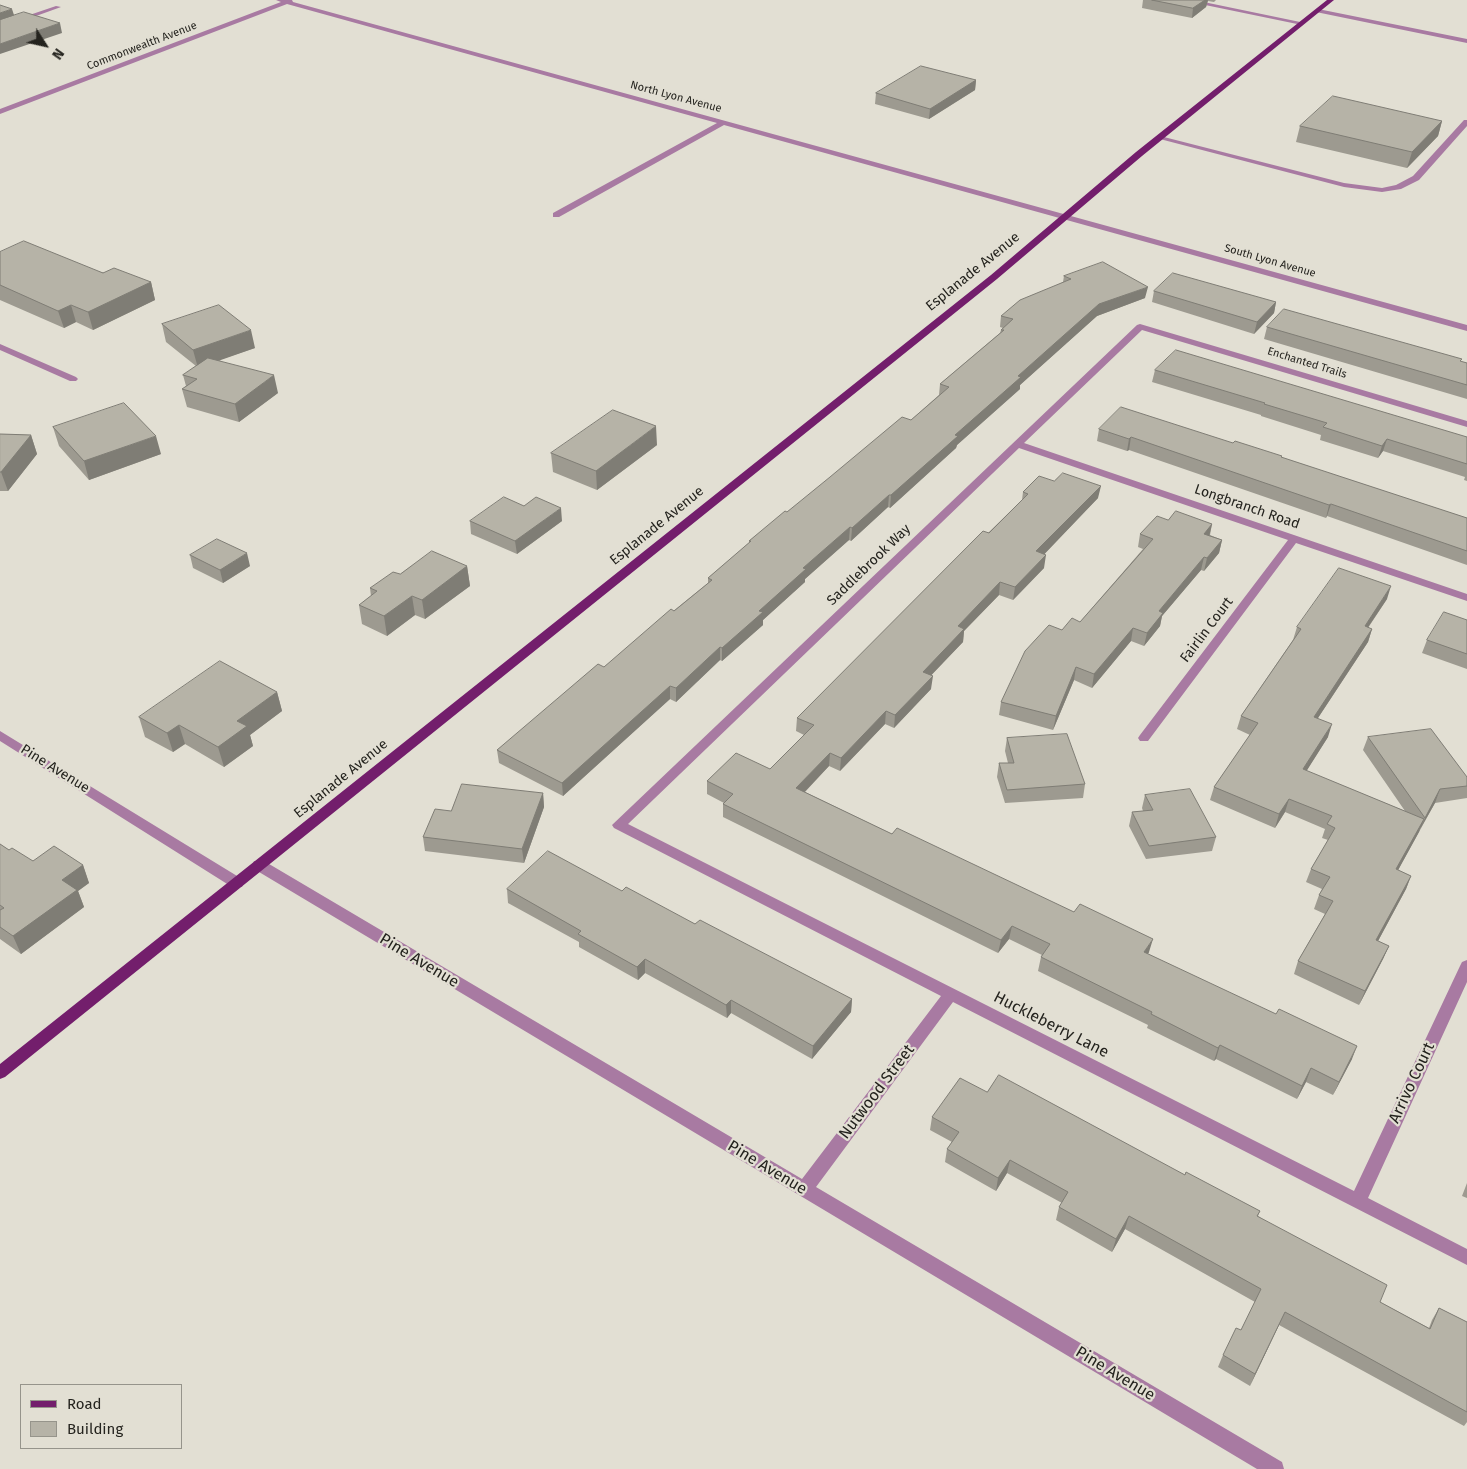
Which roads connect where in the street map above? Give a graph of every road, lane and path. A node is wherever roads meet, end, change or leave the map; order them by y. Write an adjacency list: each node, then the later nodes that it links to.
1 (1184, 0): 6 (street)
2 (1331, 0): 5 (main road, Esplanade Avenue)
3 (286, 1): 9 (street, Commonwealth Avenue); 10 (street, North Lyon Avenue)
4 (58, 8): 7 (street)
5 (1318, 10): 6 (main road, Esplanade Avenue); 8 (street)
6 (1302, 23): 12 (main road, Esplanade Avenue)
7 (0, 27)
8 (1467, 41)
9 (0, 112)
10 (724, 122): 13 (street); 14 (street, North Lyon Avenue)
11 (1467, 122): 12 (street)
12 (1160, 138): 14 (main road, Esplanade Avenue)
13 (556, 215)
14 (1067, 216): 16 (street, South Lyon Avenue); 26 (main road, Esplanade Avenue)
15 (1140, 327): 19 (street, Enchanted Trails); 20 (street, Saddlebrook Way)
16 (1467, 328)
17 (0, 347): 18 (street)
18 (73, 379)
19 (1467, 424)
20 (1017, 444): 21 (street, Longbranch Road); 25 (street, Saddlebrook Way)
21 (1294, 539): 22 (street, Longbranch Road); 24 (street, Fairlin Court)
22 (1467, 598)
23 (0, 734): 27 (street, Pine Avenue)
24 (1144, 738)
25 (619, 825): 29 (street, Huckleberry Lane)
26 (260, 865): 27 (main road, Esplanade Avenue); 31 (street, Pine Avenue)
27 (237, 883): 30 (main road, Esplanade Avenue)
28 (1467, 966): 32 (street, Arrivo Court)
29 (951, 994): 31 (street, Nutwood Street); 32 (street, Huckleberry Lane)
30 (0, 1073)
31 (804, 1190): 34 (street, Pine Avenue)
32 (1358, 1201): 33 (street, Huckleberry Lane)
33 (1467, 1257)
34 (1275, 1469)

